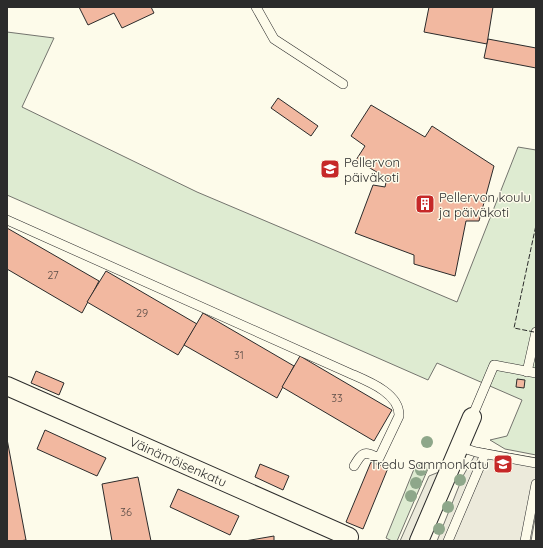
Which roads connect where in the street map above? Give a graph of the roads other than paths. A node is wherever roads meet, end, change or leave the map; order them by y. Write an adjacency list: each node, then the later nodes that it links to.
1 (256, 7): 2 (lane)
2 (343, 84)
3 (7, 220): 11 (lane)
4 (536, 332): 5 (lane)
5 (531, 373): 7 (lane)
6 (7, 386): 13 (street, Väinämöisenkatu)
7 (472, 417): 8 (street)
8 (460, 447): 9 (lane); 14 (street)
9 (485, 454): 10 (lane); 15 (lane)
10 (536, 464)
11 (354, 466)
12 (536, 484): 16 (lane)
13 (349, 537)
14 (419, 541)
15 (448, 541)
16 (525, 541)

